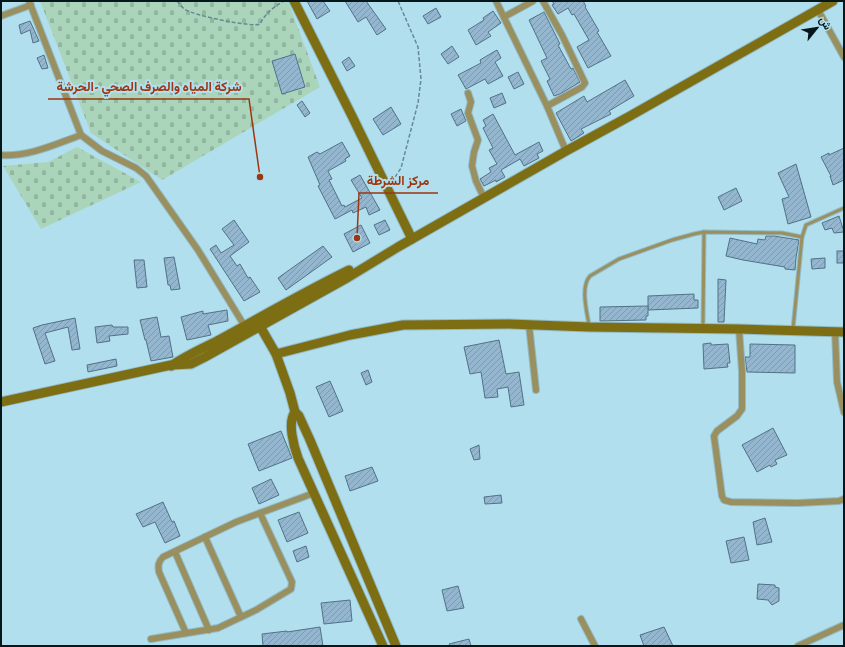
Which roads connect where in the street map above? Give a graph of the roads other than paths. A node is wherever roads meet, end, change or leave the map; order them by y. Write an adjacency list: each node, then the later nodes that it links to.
1 (294, 1): 20 (street)
2 (496, 1): 9 (street)
3 (533, 1): 9 (street)
4 (543, 1): 12 (street)
5 (833, 1): 7 (street)
6 (30, 3): 8 (street); 13 (street)
7 (818, 10): 10 (street); 14 (street)
8 (1, 16)
9 (504, 17): 12 (street)
10 (844, 57)
11 (468, 93): 16 (street)
12 (547, 106): 14 (street)
13 (81, 135): 15 (street); 22 (street)
14 (566, 151): 16 (street)
15 (1, 155)
16 (484, 198): 20 (street)
17 (844, 208): 19 (lane)
18 (704, 232): 19 (lane); 24 (lane); 25 (lane)
19 (802, 237): 27 (lane)
20 (412, 239): 21 (street)
21 (258, 322): 22 (street); 29 (street); 30 (street)
22 (244, 325): 30 (street)
23 (529, 325): 24 (street); 29 (street); 31 (street)
24 (589, 327): 25 (street)
25 (703, 329): 26 (street)
26 (738, 329): 27 (street); 37 (street)
27 (793, 330): 28 (street)
28 (839, 332): 35 (street)
29 (276, 354): 34 (street)
30 (171, 365): 32 (street); 33 (street)
31 (536, 390)
32 (1, 402)
33 (1, 408)
34 (295, 412): 36 (street); 41 (street)
35 (844, 412)
36 (314, 493): 38 (street); 42 (street)
37 (844, 499)
38 (260, 513): 39 (street); 43 (street)
39 (204, 537): 40 (street); 43 (street)
40 (175, 552): 46 (street); 47 (street)
41 (380, 609): 42 (street); 50 (street)
42 (369, 615): 49 (street)
43 (241, 618): 46 (street)
44 (581, 619): 51 (street)
45 (844, 625): 52 (street)
46 (209, 630): 47 (street)
47 (186, 633): 48 (street)
48 (151, 639)
49 (383, 646)
50 (396, 646)
51 (595, 646)
52 (798, 646)

